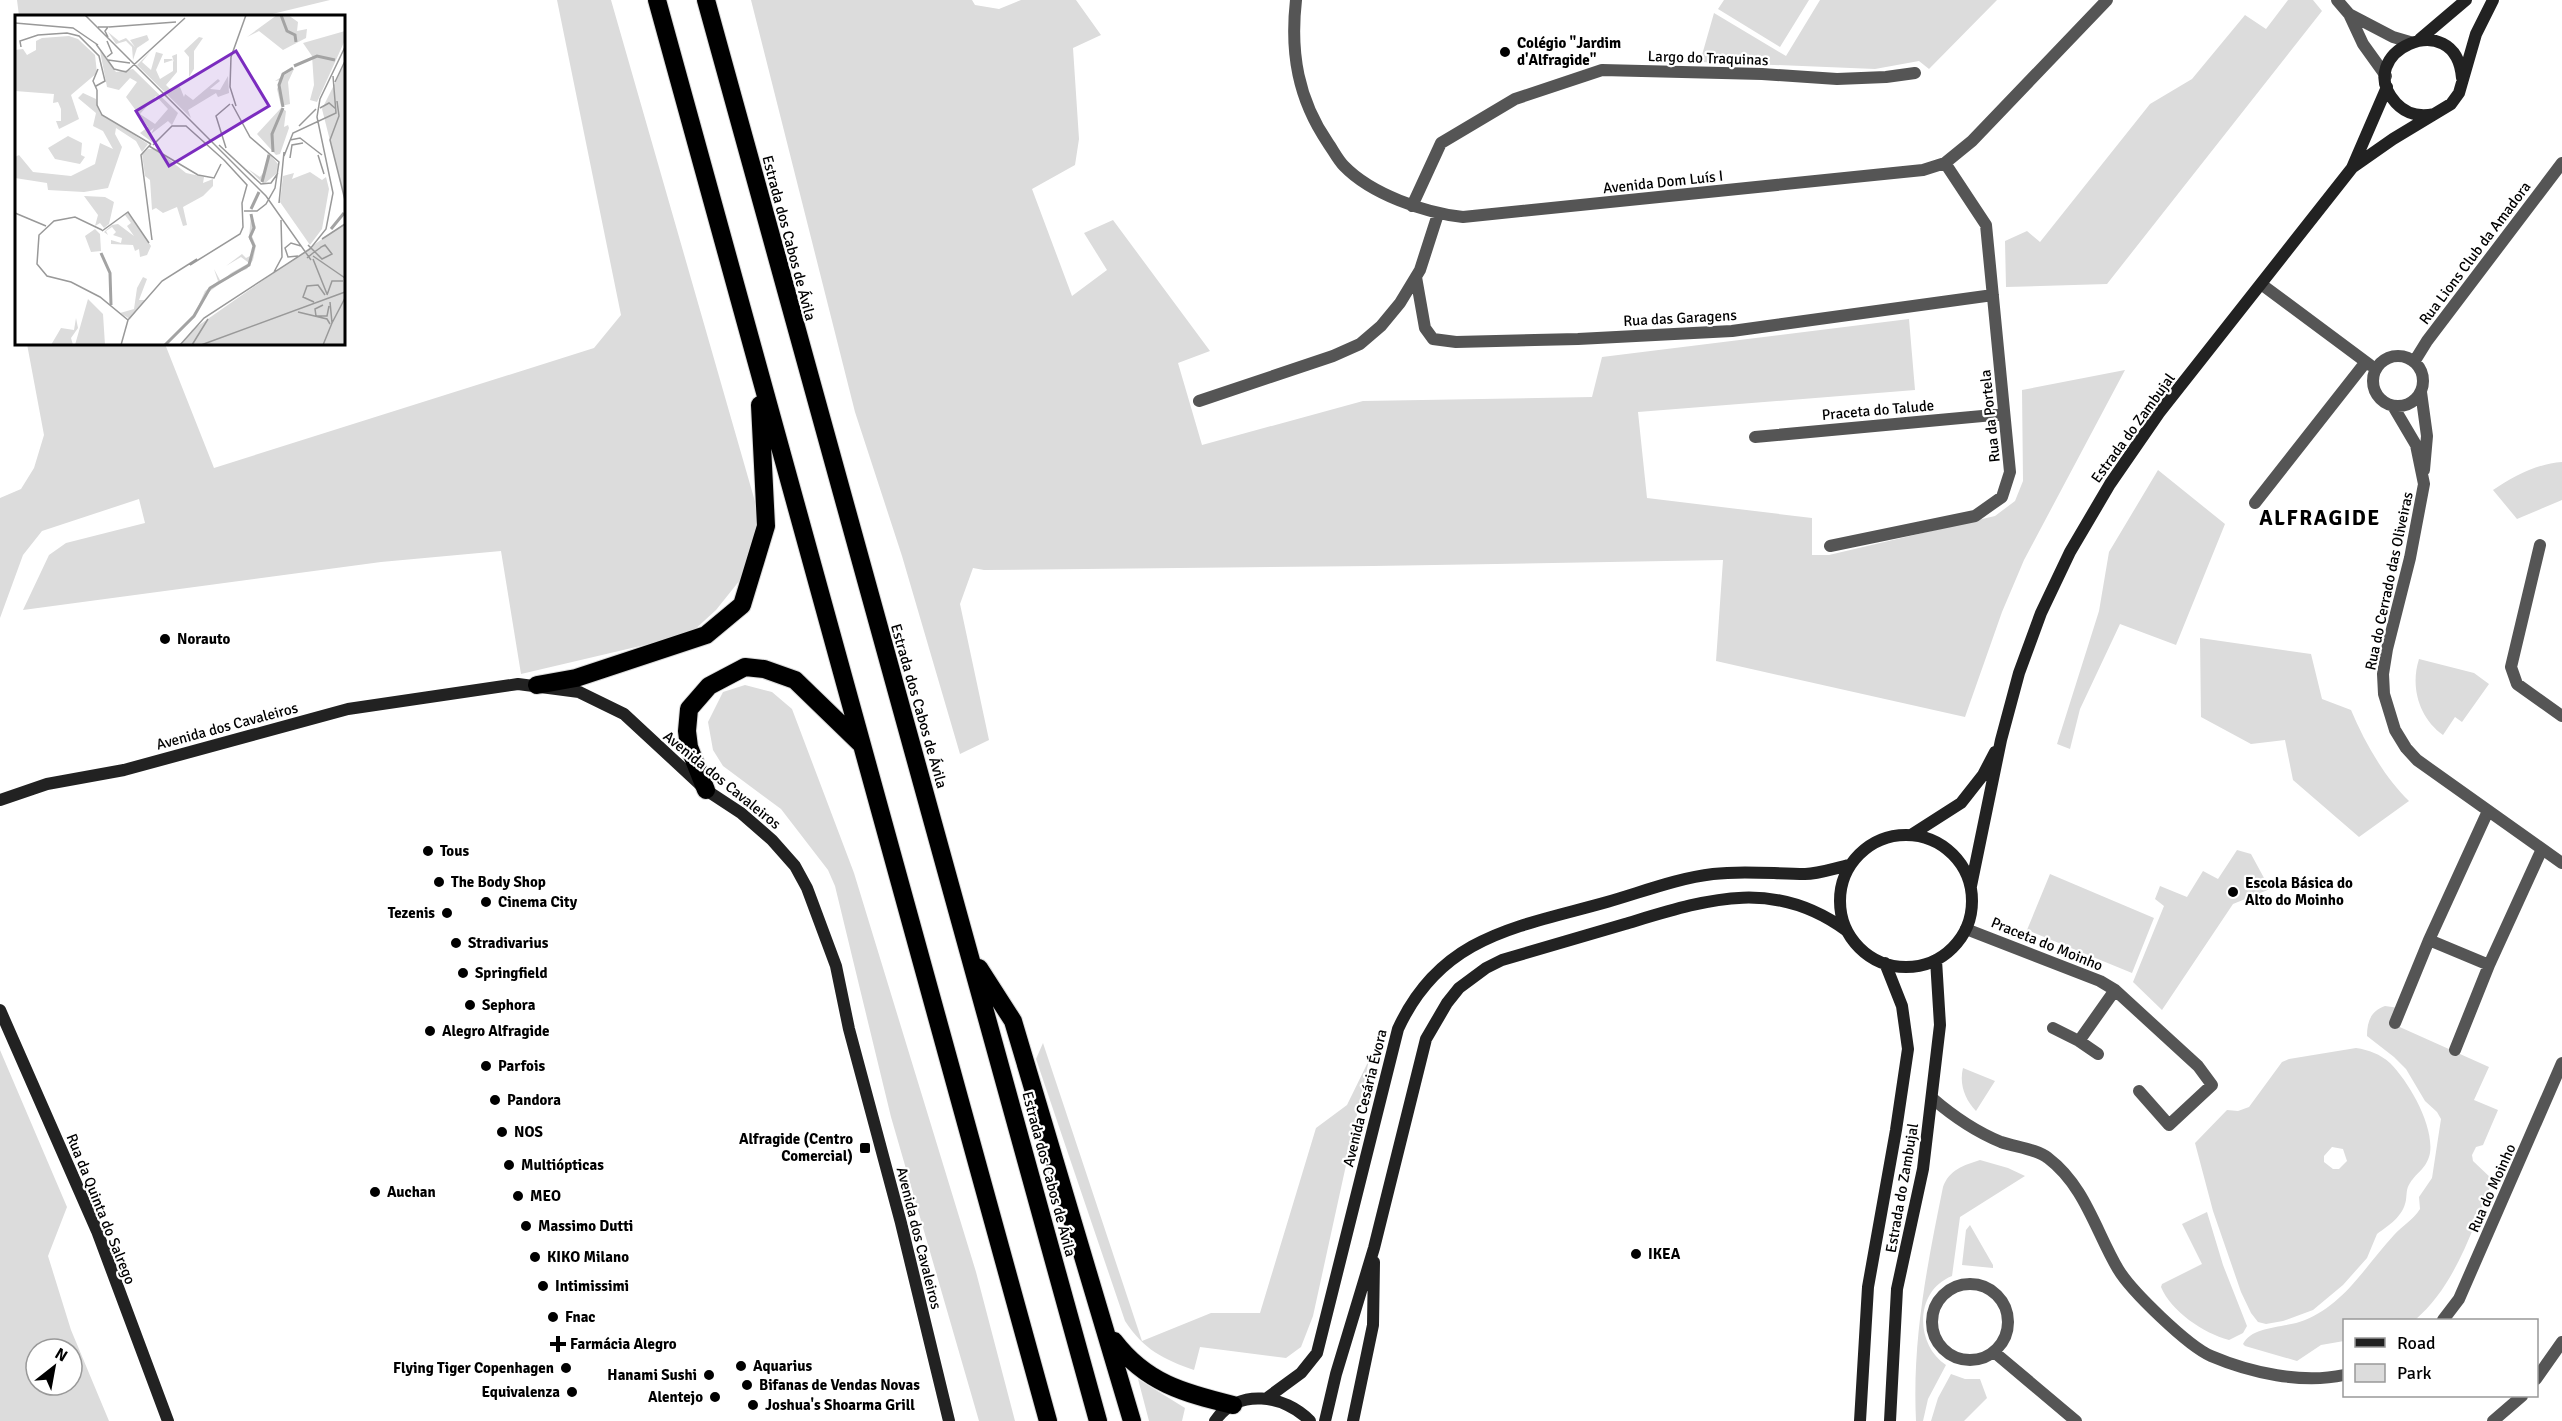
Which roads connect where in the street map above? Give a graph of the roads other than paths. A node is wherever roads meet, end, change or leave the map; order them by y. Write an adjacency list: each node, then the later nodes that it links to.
1 (657, 0): 24 (highway)
2 (706, 0): 49 (highway, Estrada dos Cabos de Ávila)
3 (1296, 0): 17 (street, Avenida Dom Luís I)
4 (2107, 0): 15 (street, Avenida Dom Luís I)
5 (2337, 0): 8 (street)
6 (2466, 0): 9 (street, Estrada do Zambujal)
7 (2493, 0): 12 (street, Estrada do Zambujal)
8 (2349, 14): 9 (street); 11 (street)
9 (2415, 41): 11 (street, Estrada do Zambujal); 12 (street)
10 (1915, 73): 17 (street, Largo do Traquinas)
11 (2386, 81): 13 (street); 16 (street, Estrada do Zambujal)
12 (2461, 86): 13 (street, Estrada do Zambujal)
13 (2438, 113): 16 (street, Estrada do Zambujal)
14 (2562, 162): 22 (street, Rua Lions Club da Amadora)
15 (1945, 163): 18 (street, Avenida Dom Luís I); 21 (street, Rua da Portela)
16 (2352, 168): 20 (street, Estrada do Zambujal)
17 (1412, 206): 18 (street, Avenida Dom Luís I)
18 (1438, 214): 19 (street, Rua das Garagens)
19 (1416, 277): 21 (street, Rua das Garagens); 26 (street, Rua das Garagens)
20 (2261, 284): 23 (street); 36 (street, Estrada do Zambujal)
21 (1993, 295): 28 (street, Rua da Portela)
22 (2414, 362): 23 (street); 25 (street)
23 (2370, 366): 27 (street); 31 (street)
24 (758, 370): 34 (highway); 37 (highway)
25 (2421, 392): 27 (street); 30 (street, Rua do Cerrado das Oliveiras)
26 (1199, 401)
27 (2393, 406): 30 (street, Rua do Cerrado das Oliveiras)
28 (2004, 414): 29 (street, Praceta do Talude); 33 (street, Rua da Portela)
29 (1755, 437)
30 (2424, 474): 40 (street, Rua do Cerrado das Oliveiras)
31 (2255, 502)
32 (2540, 545): 35 (street)
33 (1830, 546)
34 (537, 685): 38 (street, Avenida dos Cavaleiros); 39 (street, Avenida dos Cavaleiros)
35 (2562, 716)
36 (2001, 740): 41 (street, Estrada do Zambujal); 45 (street, Estrada do Zambujal)
37 (861, 744): 38 (highway); 75 (highway)
38 (706, 790): 74 (street, Avenida dos Cavaleiros)
39 (0, 800)
40 (2488, 811): 42 (street, Rua do Cerrado das Oliveiras); 48 (street)
41 (1911, 835): 44 (street); 45 (street)
42 (2542, 849): 43 (street, Rua do Cerrado das Oliveiras); 52 (street)
43 (2562, 863)
44 (1850, 866): 47 (street); 71 (street, Avenida Cesária Évora)
45 (1971, 886): 46 (street)
46 (1966, 928): 50 (street); 53 (street, Praceta do Moinho)
47 (1847, 931): 51 (street); 63 (street)
48 (2429, 940): 52 (street); 55 (street)
49 (970, 954): 65 (highway); 76 (highway, Estrada dos Cabos de Ávila)
50 (1936, 960): 51 (street); 62 (street, Estrada do Zambujal)
51 (1885, 963): 82 (street, Estrada do Zambujal)
52 (2490, 965): 58 (street)
53 (2115, 990): 57 (street); 61 (street, Praceta do Moinho)
54 (0, 1010): 73 (street, Rua da Quinta do Salrego)
55 (2395, 1023)
56 (2052, 1028): 57 (street)
57 (2079, 1041): 59 (street)
58 (2455, 1050)
59 (2098, 1054)
60 (2562, 1063): 64 (street, Rua do Moinho)
61 (2139, 1091)
62 (1932, 1098): 68 (street); 83 (street, Estrada do Zambujal)
63 (1374, 1248): 80 (street); 81 (street)
64 (2444, 1319)
65 (1107, 1333): 72 (highway); 77 (highway)
66 (2562, 1342): 69 (street)
67 (1994, 1352): 67 (street); 84 (street)
68 (2343, 1375)
69 (2538, 1376)
70 (2520, 1397): 85 (street)
71 (1268, 1398): 72 (street); 79 (street)
72 (1233, 1405): 78 (street)
73 (168, 1421)
74 (949, 1421)
75 (1048, 1421)
76 (1098, 1421)
77 (1132, 1421)
78 (1215, 1421)
79 (1310, 1421)
80 (1325, 1421)
81 (1353, 1421)
82 (1860, 1421)
83 (1890, 1421)
84 (2076, 1421)
85 (2493, 1421)

